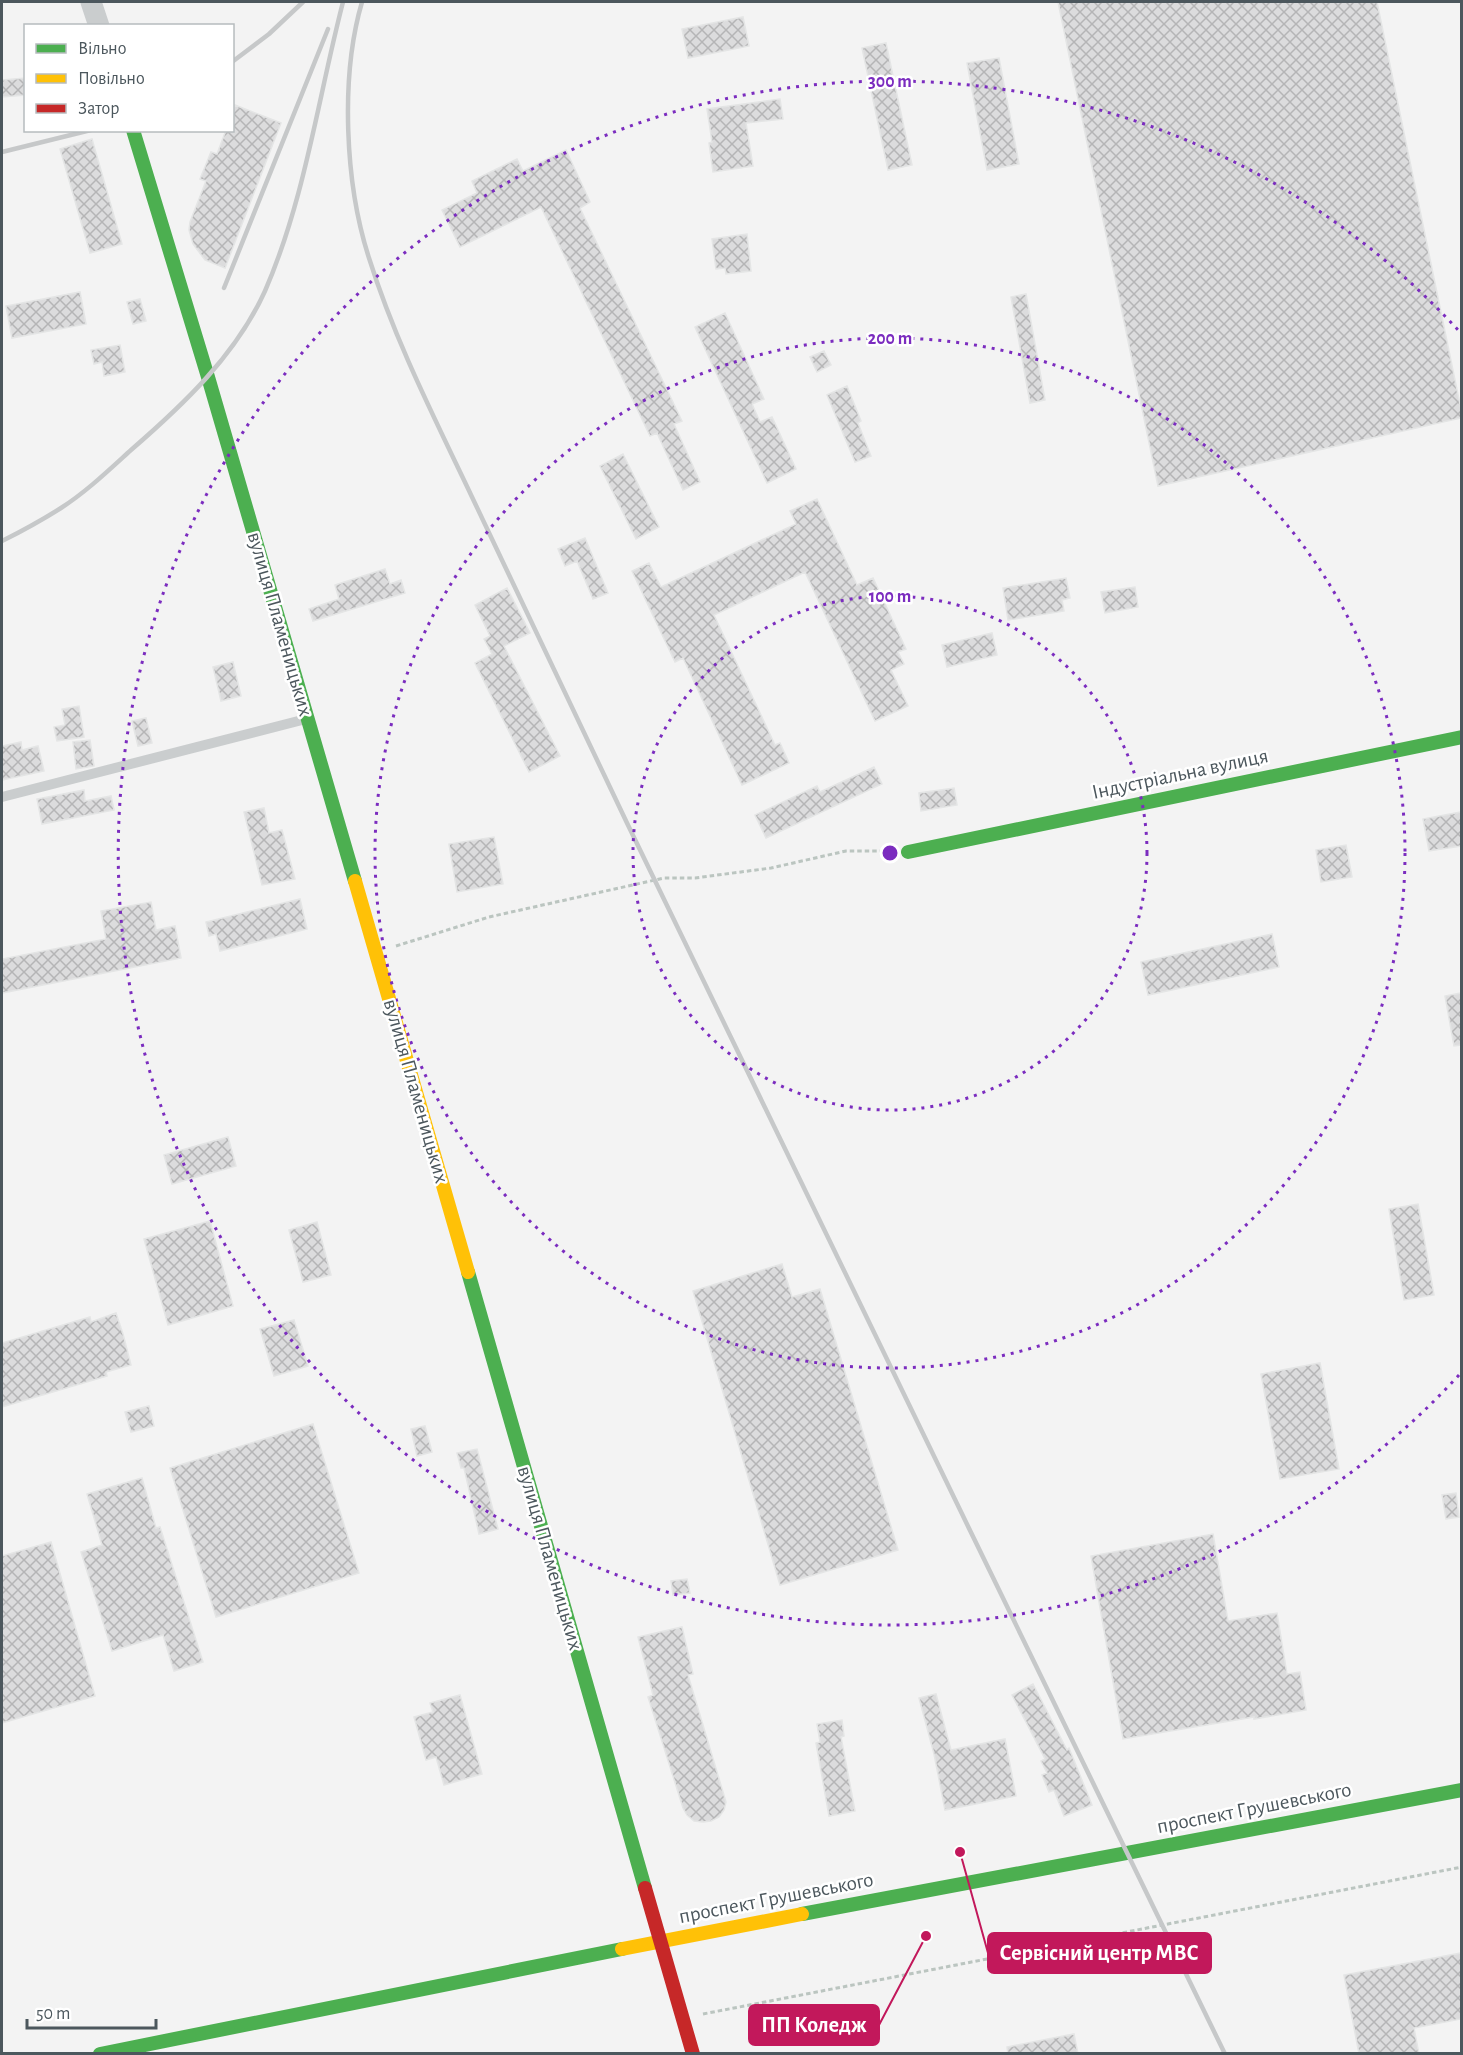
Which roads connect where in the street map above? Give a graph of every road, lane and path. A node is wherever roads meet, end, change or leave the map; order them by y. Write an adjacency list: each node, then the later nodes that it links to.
1 (91, 2): 2 (street)
2 (98, 24)
3 (134, 132): 4 (street, вулиця Пламеницьких)
4 (308, 719): 6 (lane); 8 (street, вулиця Пламеницьких)
5 (1461, 737): 7 (street, Індустріальна вулиця)
6 (2, 797)
7 (908, 852): 8 (path)
8 (376, 953): 11 (street, вулиця Пламеницьких)
9 (1461, 1790): 11 (street, проспект Грушевського)
10 (1461, 1868): 12 (path)
11 (660, 1941): 12 (street, вулиця Пламеницьких); 13 (street, проспект Грушевського)
12 (682, 2018): 14 (street, вулиця Пламеницьких)
13 (100, 2054)
14 (693, 2054)

